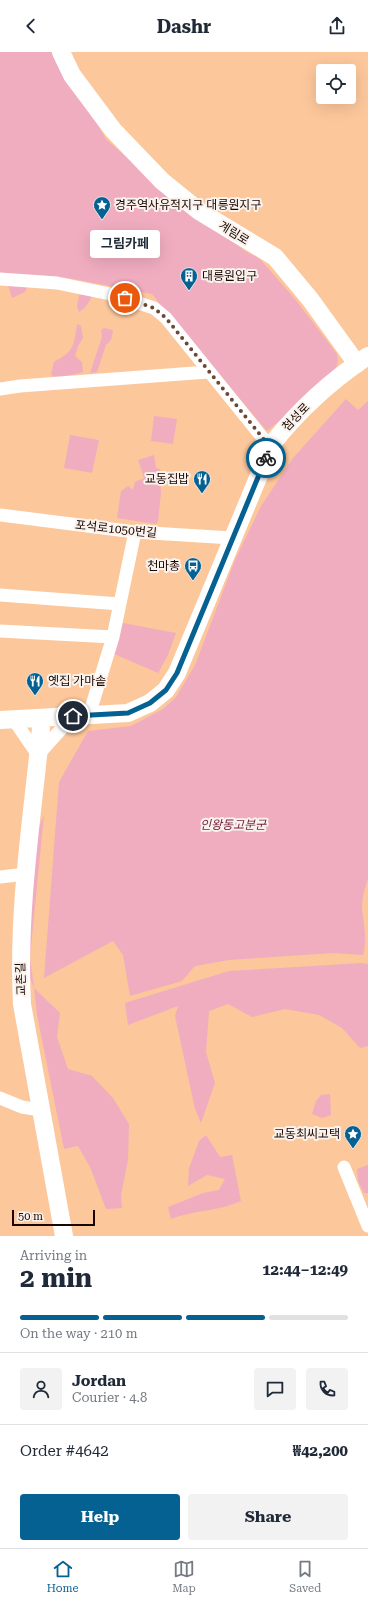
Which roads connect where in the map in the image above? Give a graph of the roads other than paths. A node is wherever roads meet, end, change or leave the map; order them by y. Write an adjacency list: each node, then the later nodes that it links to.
1 (61, 52): 3 (street, 계림로)
2 (0, 279): 4 (street)
3 (362, 360): 6 (street, 첨성로)
4 (208, 372): 5 (street); 6 (street)
5 (0, 389)
6 (270, 447): 9 (street, 첨성로)
7 (0, 515): 8 (street, 포석로1050번길)
8 (135, 532): 9 (street, 포석로1050번길); 11 (street)
9 (232, 538): 14 (street, 첨성로)
10 (0, 595): 11 (street)
11 (120, 604): 13 (street)
12 (0, 631): 13 (street)
13 (113, 637): 14 (street)
14 (81, 716): 15 (street, 첨성로); 17 (street)
15 (42, 718): 16 (street, 첨성로); 17 (street, 교촌길)
16 (7, 720): 17 (street)
17 (38, 755): 18 (street, 교촌길)
18 (26, 874): 19 (street); 21 (street, 교촌길)
19 (0, 877)
20 (0, 1098): 21 (street)
21 (40, 1110): 24 (street, 교촌길)
22 (344, 1167): 23 (street)
23 (368, 1226)
24 (64, 1236)

